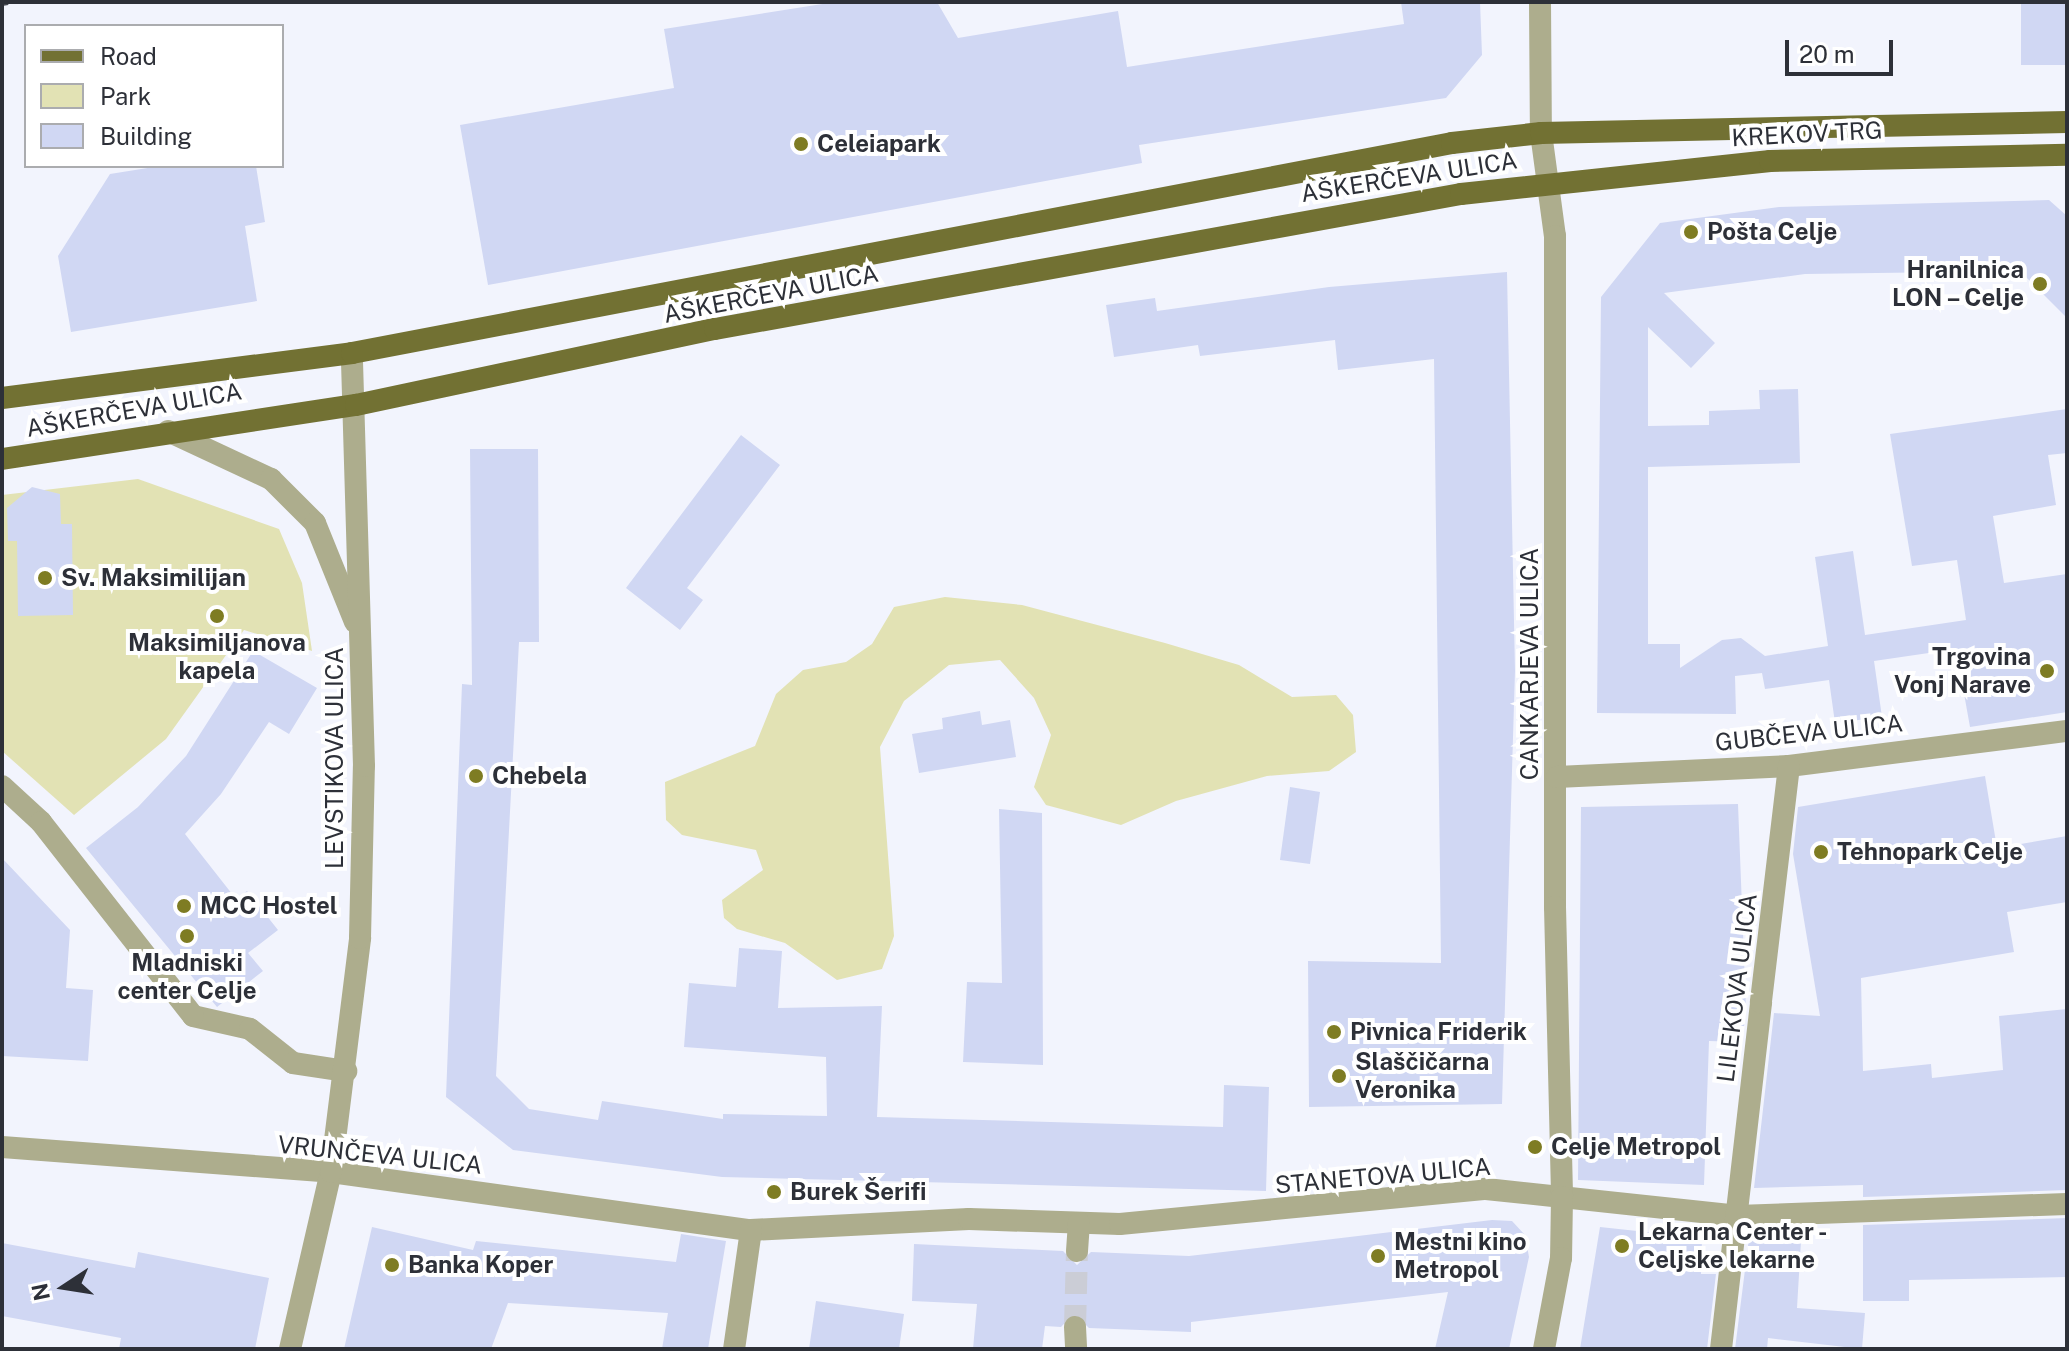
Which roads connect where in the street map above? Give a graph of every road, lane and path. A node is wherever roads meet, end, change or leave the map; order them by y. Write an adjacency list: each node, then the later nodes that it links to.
1 (1540, 2): 3 (street, CANKARJEVA ULICA)
2 (2067, 122): 3 (main road, KREKOV TRG)
3 (1541, 133): 5 (street, CANKARJEVA ULICA); 6 (main road, AŠKERČEVA ULICA)
4 (2067, 155): 5 (main road, KREKOV TRG)
5 (1550, 181): 8 (main road, AŠKERČEVA ULICA); 14 (street, CANKARJEVA ULICA)
6 (352, 353): 7 (main road, AŠKERČEVA ULICA); 8 (street, LEVSTIKOVA ULICA)
7 (2, 398)
8 (356, 405): 9 (main road, AŠKERČEVA ULICA); 11 (street, LEVSTIKOVA ULICA)
9 (168, 431): 10 (main road, AŠKERČEVA ULICA); 11 (street)
10 (2, 459)
11 (362, 639): 16 (street, LEVSTIKOVA ULICA)
12 (2067, 731): 13 (street, GUBČEVA ULICA)
13 (1789, 766): 14 (street, GUBČEVA ULICA); 21 (street, LILEKOVA ULICA)
14 (1557, 777): 19 (street, CANKARJEVA ULICA)
15 (2, 786): 16 (street)
16 (346, 1071): 18 (street, LEVSTIKOVA ULICA)
17 (2, 1147): 18 (street, VRUNČEVA ULICA)
18 (331, 1172): 23 (street, VRUNČEVA ULICA); 25 (street, LEVSTIKOVA ULICA)
19 (1562, 1197): 21 (street, STANETOVA ULICA); 22 (street, STANETOVA ULICA); 27 (street, CANKARJEVA ULICA)
20 (2067, 1204): 21 (street, STANETOVA ULICA)
21 (1737, 1216): 28 (street, LILEKOVA ULICA)
22 (1079, 1223): 23 (street, STANETOVA ULICA); 24 (street)
23 (751, 1230): 26 (street)
24 (1077, 1251)
25 (290, 1349)
26 (734, 1349)
27 (1544, 1349)
28 (1721, 1349)

